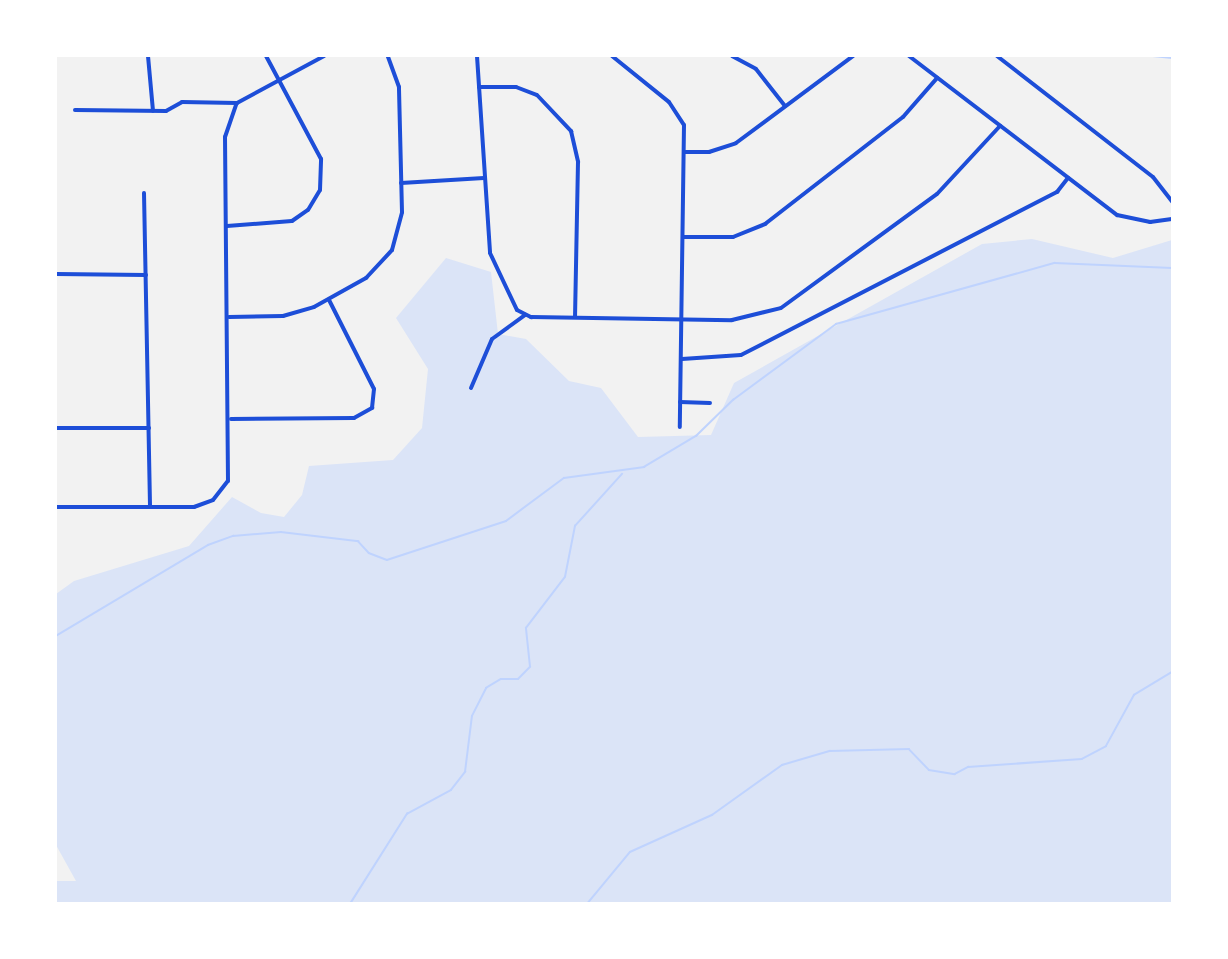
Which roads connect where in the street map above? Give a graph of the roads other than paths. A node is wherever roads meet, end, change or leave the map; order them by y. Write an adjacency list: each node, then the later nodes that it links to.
1 (148, 56): 17 (street)
2 (266, 56): 12 (street)
3 (324, 56): 12 (street)
4 (388, 56): 22 (street)
5 (477, 56): 13 (street)
6 (612, 56): 19 (street)
7 (732, 56): 15 (street)
8 (853, 56): 15 (street)
9 (909, 56): 11 (street)
10 (997, 56): 24 (street)
11 (937, 77): 18 (street); 27 (street)
12 (279, 79): 14 (street); 26 (street)
13 (479, 87): 20 (street); 33 (street)
14 (237, 103): 17 (street); 26 (street)
15 (785, 106): 19 (street)
16 (75, 111): 17 (street)
17 (153, 111)
18 (1000, 126): 21 (street); 34 (street)
19 (685, 152): 27 (street)
20 (484, 178): 22 (street); 31 (street)
21 (1068, 178): 25 (street); 35 (street)
22 (401, 183): 30 (street)
23 (144, 193): 29 (street)
24 (1173, 201)
25 (1173, 219)
26 (227, 226): 32 (street)
27 (684, 237): 34 (street)
28 (56, 274): 29 (street)
29 (146, 275): 42 (street)
30 (329, 300): 32 (street); 39 (street)
31 (525, 315): 33 (street); 36 (street)
32 (229, 317): 39 (street)
33 (575, 317): 34 (street)
34 (682, 320): 35 (street)
35 (681, 359): 37 (street)
36 (471, 388)
37 (680, 402): 38 (street); 40 (street)
38 (710, 403)
39 (231, 419): 44 (street)
40 (680, 427)
41 (56, 428): 42 (street)
42 (149, 428): 44 (street)
43 (56, 507): 44 (street)
44 (150, 507)

